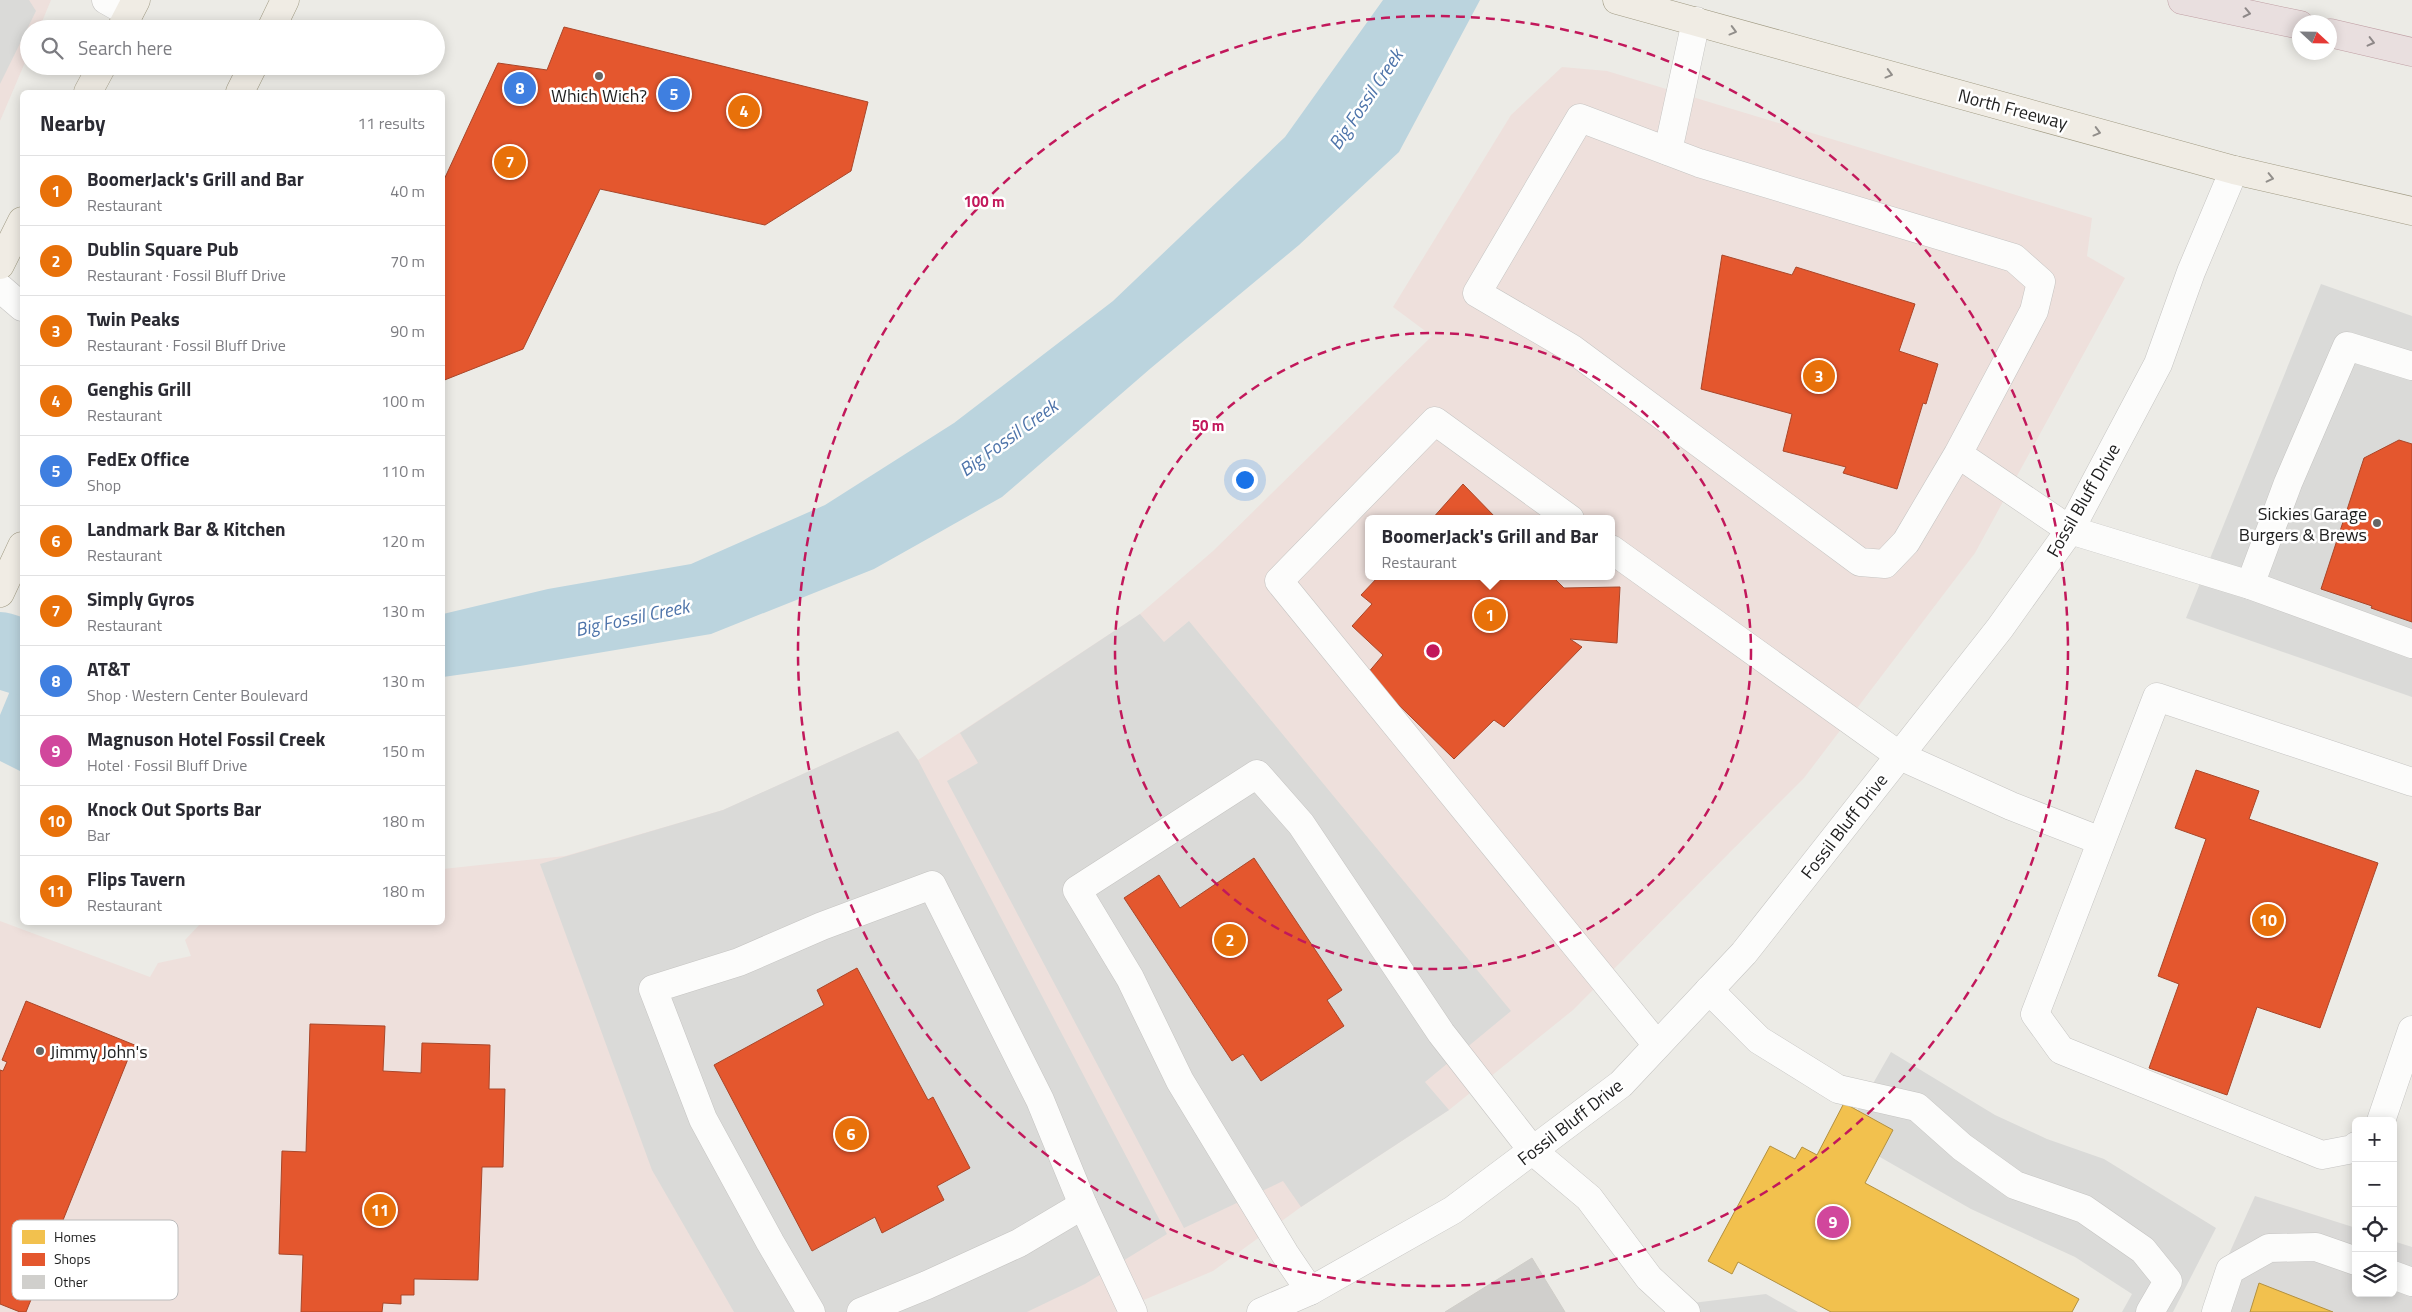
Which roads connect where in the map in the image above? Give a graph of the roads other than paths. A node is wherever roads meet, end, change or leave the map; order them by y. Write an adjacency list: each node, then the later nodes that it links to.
1 (285, 0): 4 (main road)
2 (2182, 0): 6 (highway, one-way to 6)
3 (1626, 2): 5 (main road, North Freeway)
4 (275, 20)
5 (1696, 21): 13 (street); 14 (main road, North Freeway, one-way to 14)
6 (2292, 23)
7 (2337, 34): 8 (highway, one-way to 8)
8 (2412, 52)
9 (97, 75): 11 (main road)
10 (248, 75): 12 (main road)
11 (89, 90)
12 (241, 90)
13 (1668, 151): 21 (street); 21 (street)
14 (2234, 170): 15 (main road, North Freeway, one-way to 15); 23 (street, Fossil Bluff Drive)
15 (2412, 211)
16 (20, 225): 17 (main road)
17 (0, 265)
18 (0, 288): 19 (street)
19 (20, 305)
20 (2412, 366): 26 (street)
21 (1958, 454): 23 (street)
22 (1564, 515): 34 (street)
23 (2070, 530): 26 (street); 29 (street, Fossil Bluff Drive)
24 (20, 550): 27 (main road)
25 (1615, 552): 29 (street)
26 (2250, 585): 28 (street)
27 (0, 593)
28 (2412, 644)
29 (1900, 756): 31 (street); 32 (street, Fossil Bluff Drive)
30 (2412, 782): 31 (street)
31 (2101, 841): 36 (street)
32 (1709, 990): 34 (street, Fossil Bluff Drive); 48 (street)
33 (2412, 1030): 35 (street)
34 (1657, 1045): 37 (street, Fossil Bluff Drive)
35 (2382, 1117)
36 (2352, 1149)
37 (1532, 1151): 42 (street, Fossil Bluff Drive); 42 (street); 47 (street)
38 (1083, 1206): 43 (street); 44 (street); 45 (street)
39 (2352, 1260): 49 (street)
40 (2397, 1276): 41 (street)
41 (2412, 1282)
42 (1310, 1291): 46 (street, Fossil Bluff Drive)
43 (811, 1312)
44 (861, 1312)
45 (1134, 1312)
46 (1261, 1312)
47 (1686, 1312)
48 (2150, 1312)
49 (2216, 1312)

